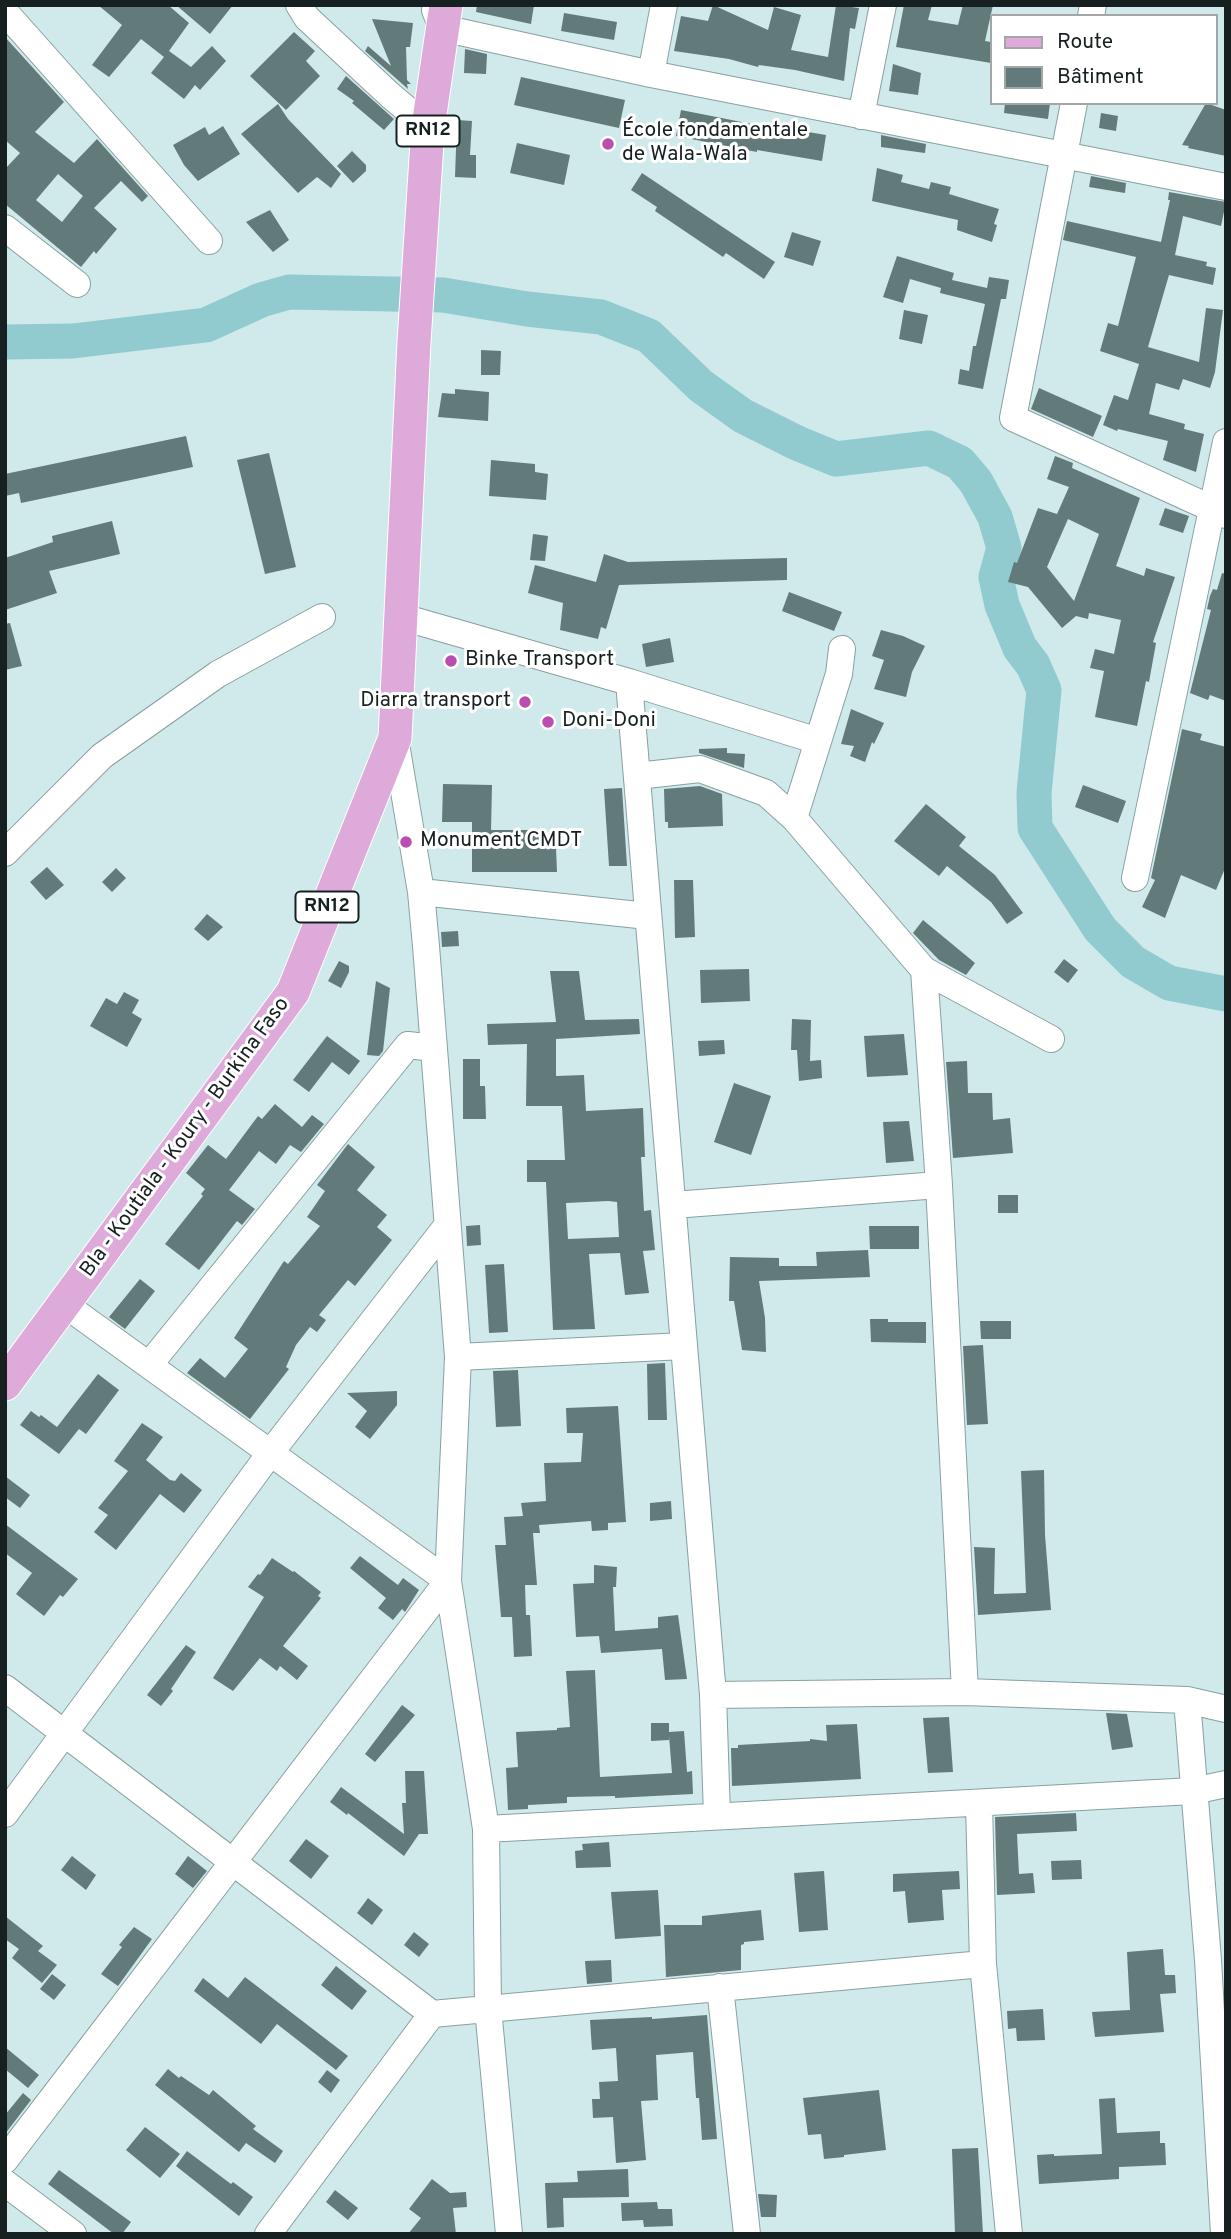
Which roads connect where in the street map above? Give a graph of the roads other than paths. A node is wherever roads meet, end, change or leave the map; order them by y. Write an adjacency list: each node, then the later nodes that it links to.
1 (299, 5): 9 (street)
2 (664, 5): 6 (street)
3 (883, 5): 8 (street)
4 (5, 12): 13 (street)
5 (440, 13): 6 (street); 9 (main road, RN12)
6 (651, 74): 8 (street)
7 (1074, 105): 10 (street)
8 (861, 116): 10 (street)
9 (428, 127): 18 (main road, Bla - Koutiala - Koury - Burkina Faso / RN12)
10 (1063, 156): 11 (street); 16 (street)
11 (1226, 187)
12 (5, 228): 14 (street)
13 (209, 241)
14 (77, 284)
15 (1226, 442): 16 (street)
16 (1218, 511): 26 (street)
17 (322, 617): 25 (street)
18 (402, 617): 20 (street); 21 (main road, Bla - Koutiala - Koury - Burkina Faso / RN12)
19 (842, 649): 22 (street)
20 (629, 682): 22 (street); 23 (street)
21 (395, 738): 27 (street); 35 (main road, Bla - Koutiala - Koury - Burkina Faso / RN12)
22 (818, 741): 24 (street)
23 (637, 776): 24 (street); 28 (street)
24 (794, 818): 29 (street)
25 (5, 853)
26 (1135, 878)
27 (421, 892): 28 (street); 31 (street)
28 (649, 916): 33 (street)
29 (924, 970): 30 (street); 32 (street)
30 (1051, 1039)
31 (433, 1048): 34 (street); 38 (street)
32 (939, 1185): 33 (street); 43 (street)
33 (673, 1205): 36 (street)
34 (446, 1227): 37 (street); 40 (street)
35 (64, 1304): 38 (street); 39 (main road, Bla - Koutiala - Koury - Burkina Faso / RN12)
36 (684, 1346): 37 (street); 44 (street)
37 (458, 1357): 41 (street)
38 (149, 1365): 40 (street)
39 (5, 1384)
40 (271, 1452): 41 (street); 47 (street)
41 (448, 1581): 53 (street); 54 (street)
42 (5, 1688): 47 (street)
43 (965, 1692): 44 (street); 45 (street)
44 (713, 1695): 52 (street)
45 (1187, 1700): 46 (street); 49 (street)
46 (1226, 1709)
47 (64, 1733): 51 (street); 54 (street)
48 (1226, 1784): 49 (street)
49 (1193, 1791): 50 (street); 55 (street)
50 (979, 1802): 52 (street); 56 (street)
51 (5, 1814)
52 (717, 1816): 53 (street)
53 (486, 1829): 58 (street)
54 (232, 1864): 59 (street); 60 (street)
55 (1217, 1960): 67 (street)
56 (983, 1964): 57 (street); 66 (street)
57 (720, 1987): 58 (street); 65 (street)
58 (488, 2008): 59 (street); 64 (street)
59 (432, 2014): 63 (street)
60 (5, 2160)
61 (5, 2183): 62 (street)
62 (73, 2234)
63 (268, 2234)
64 (509, 2234)
65 (747, 2234)
66 (1009, 2234)
67 (1224, 2234)

